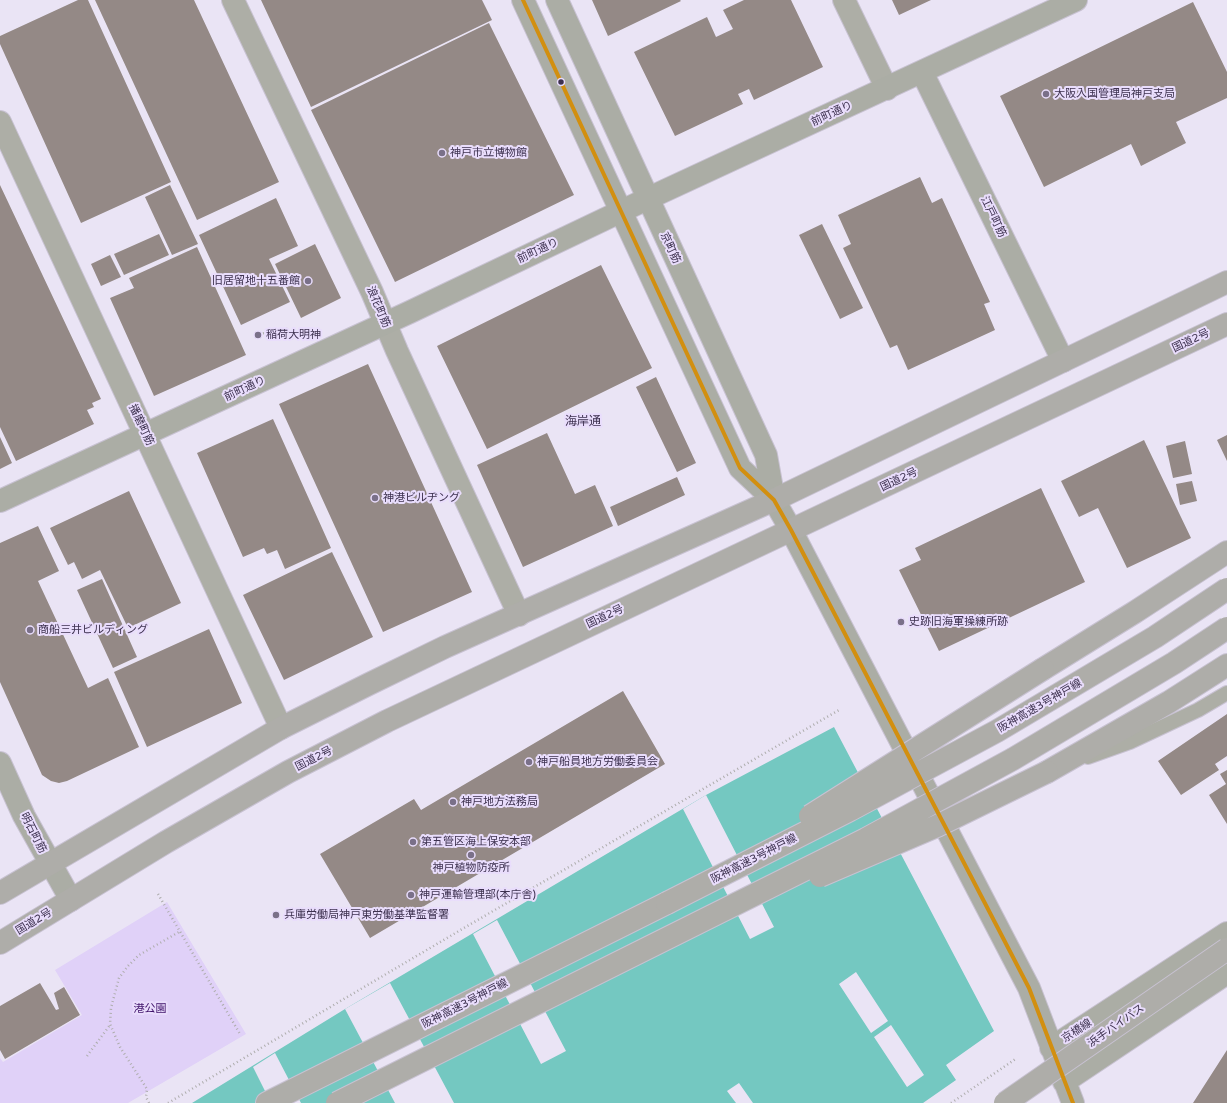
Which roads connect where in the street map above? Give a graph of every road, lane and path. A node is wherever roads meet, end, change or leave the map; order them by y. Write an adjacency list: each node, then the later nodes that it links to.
1 (234, 0): 12 (street, 浪花町筋)
2 (523, 0): 10 (street, 京町筋)
3 (557, 0): 9 (street, 京町筋)
4 (844, 0): 7 (street)
5 (1076, 0): 6 (street, 前町通り)
6 (922, 72): 7 (street, 前町通り); 16 (street, 江戸町筋)
7 (887, 89): 9 (street, 前町通り)
8 (0, 122): 17 (street, 播磨町筋)
9 (649, 198): 10 (street, 前町通り); 18 (street, 京町筋)
10 (620, 212): 12 (street, 前町通り); 18 (street, 京町筋)
11 (1227, 282): 16 (highway)
12 (384, 324): 17 (street, 前町通り); 23 (street, 浪花町筋)
13 (1227, 324): 20 (highway, 国道2号)
14 (259, 334): 15 (path)
15 (291, 337)
16 (1062, 361): 18 (highway)
17 (146, 435): 19 (street, 前町通り); 28 (street, 播磨町筋)
18 (774, 500): 20 (street, 京町筋); 23 (highway)
19 (0, 501)
20 (791, 530): 34 (highway, 国道2号); 45 (street, 京橋線)
21 (1227, 552): 35 (highway, bridge)
22 (1227, 589): 35 (highway, 阪神高速3号神戸線, bridge)
23 (519, 615): 28 (highway)
24 (1227, 628): 36 (highway, bridge)
25 (1227, 665): 30 (highway)
26 (1227, 693): 30 (lane)
27 (839, 710): 50 (path)
28 (281, 728): 31 (highway)
29 (0, 763): 31 (street, 明石町筋)
30 (1047, 772): 36 (highway, bridge)
31 (49, 864): 32 (highway); 34 (street, 明石町筋)
32 (0, 893)
33 (158, 894): 37 (path)
34 (71, 900): 39 (highway, 国道2号)
35 (667, 903): 51 (highway, 阪神高速3号神戸線)
36 (680, 931): 52 (highway, bridge)
37 (179, 932): 43 (path); 44 (path)
38 (1227, 933): 45 (street, 京橋線)
39 (0, 943)
40 (1227, 949): 54 (highway, 浜手バイパス, bridge)
41 (1227, 960): 55 (highway, 浜手バイパス)
42 (1227, 973): 48 (street)
43 (110, 1024): 46 (path); 49 (path)
44 (240, 1034)
45 (1051, 1048): 48 (street)
46 (87, 1056)
47 (1017, 1058): 53 (path)
48 (1064, 1082): 56 (street)
49 (149, 1103)
50 (168, 1103)
51 (267, 1103)
52 (337, 1103)
53 (951, 1103)
54 (1005, 1103)
55 (1022, 1103)
56 (1073, 1103)

